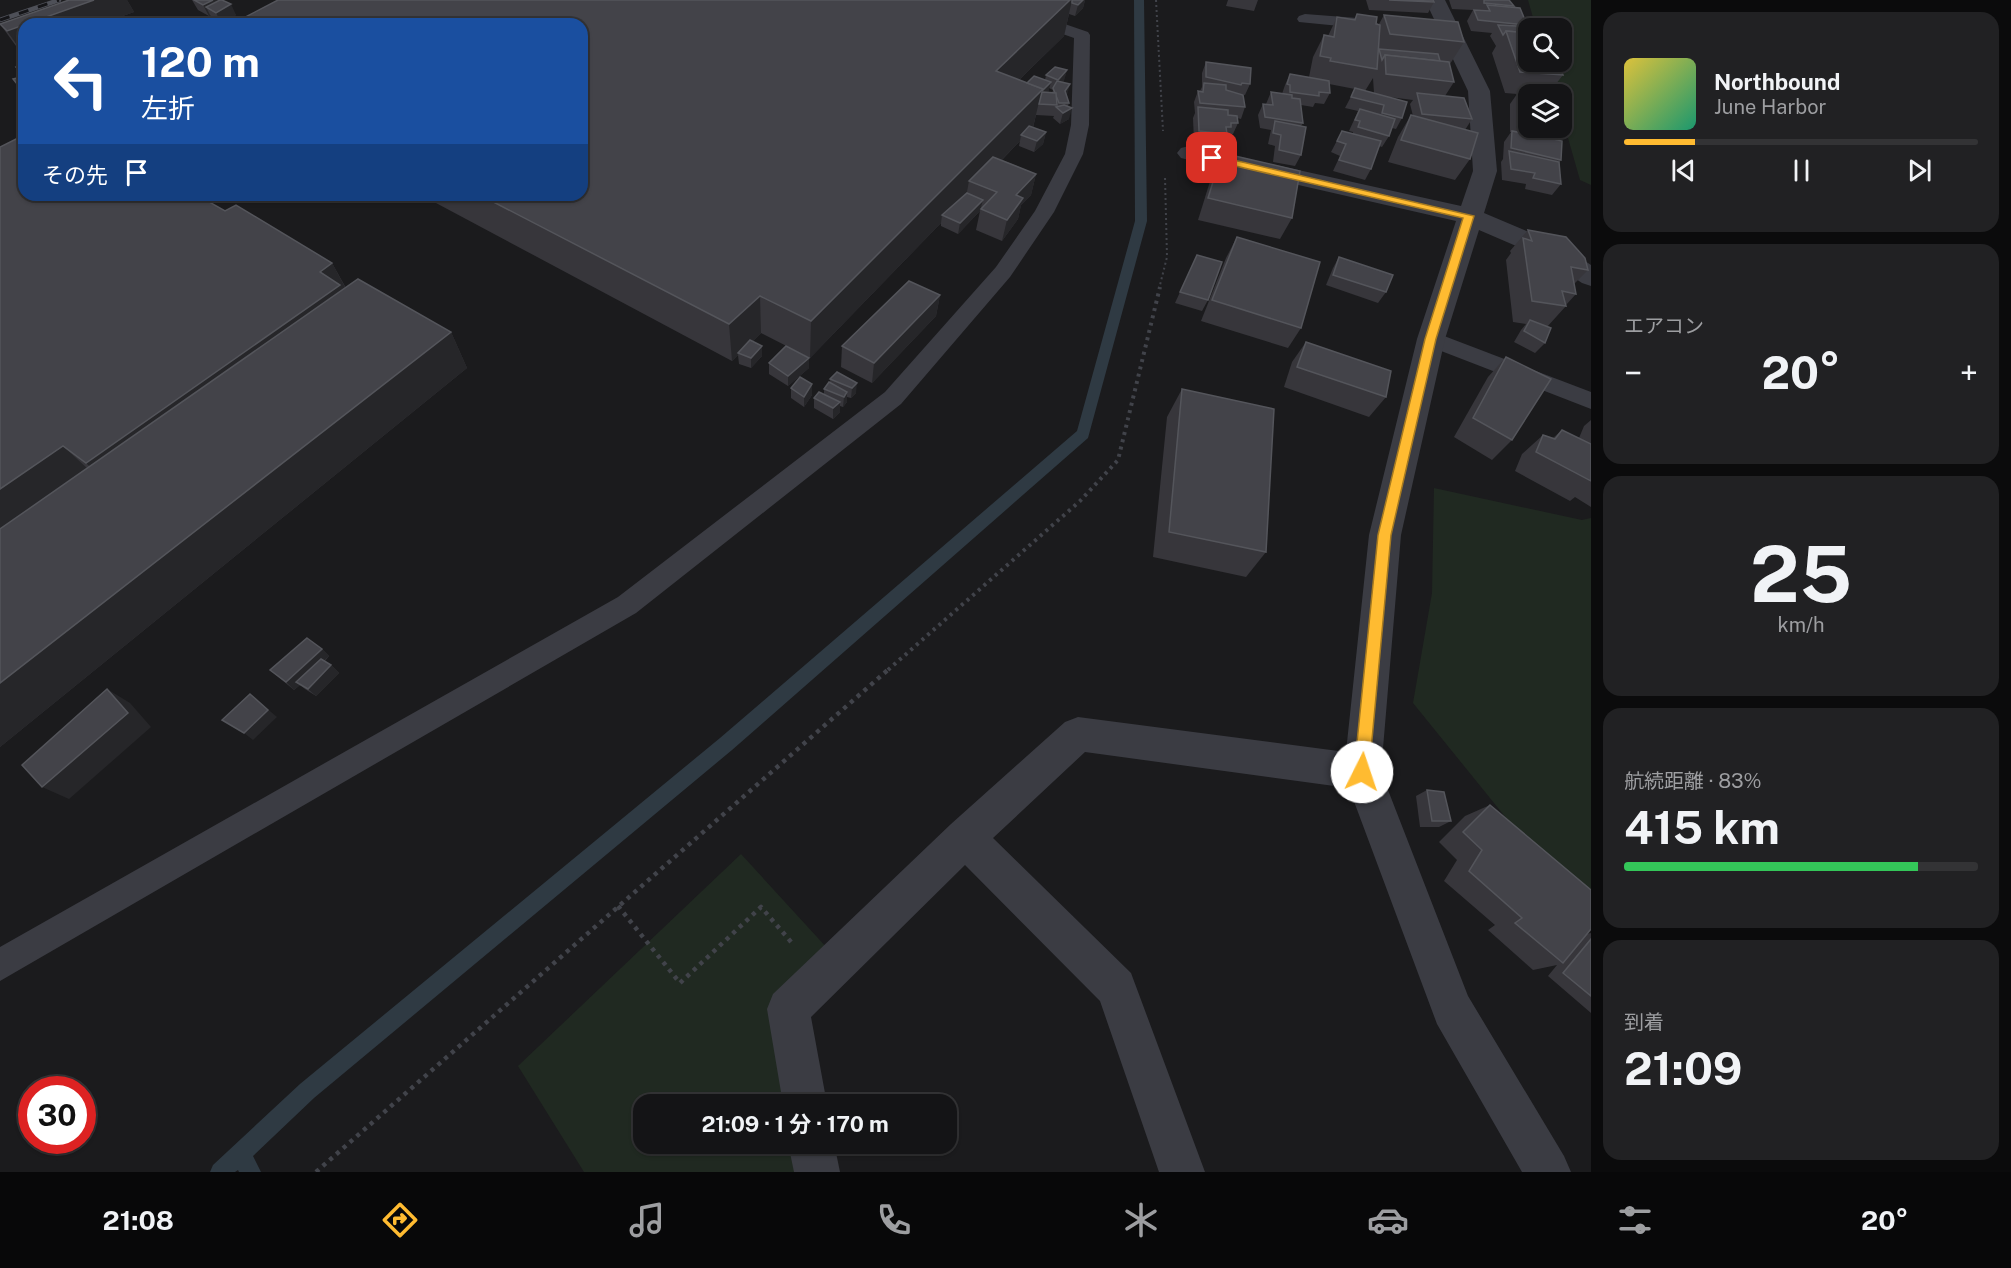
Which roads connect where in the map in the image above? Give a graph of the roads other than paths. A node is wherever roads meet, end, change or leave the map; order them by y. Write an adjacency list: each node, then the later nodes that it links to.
1 (980, 0): 12 (lane)
2 (1305, 18): 4 (lane)
3 (1438, 19): 6 (street)
4 (1383, 25)
5 (1189, 153): 6 (street)
6 (1469, 216): 7 (street); 8 (street)
7 (1591, 277)
8 (1431, 339): 9 (lane); 10 (street)
9 (1591, 401)
10 (1362, 772): 11 (street); 17 (street)
11 (965, 838): 13 (street); 16 (street)
12 (1, 964)
13 (803, 1094)
14 (813, 1154): 15 (street)
15 (817, 1172)
16 (1182, 1172)
17 (1548, 1172)

